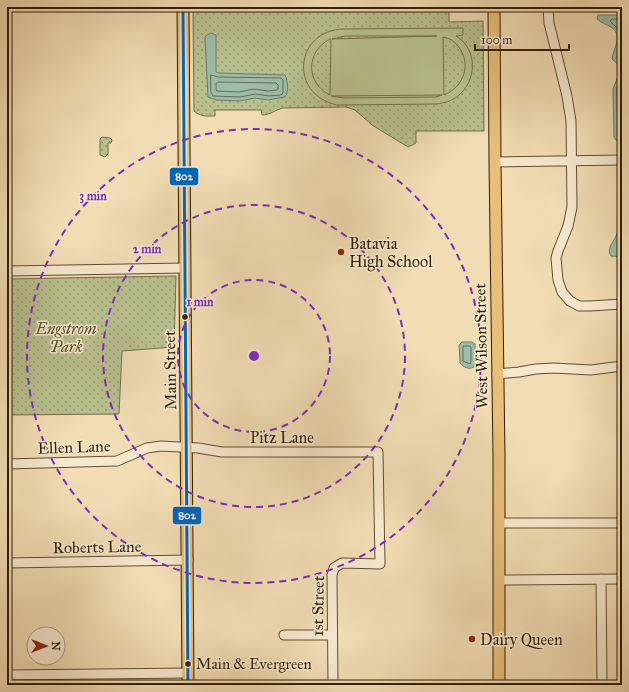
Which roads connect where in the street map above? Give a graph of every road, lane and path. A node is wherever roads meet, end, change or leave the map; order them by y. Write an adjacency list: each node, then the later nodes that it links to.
1 (184, 7): 7 (main road, Main Street)
2 (494, 7): 6 (main road, West Wilson Street)
3 (548, 7): 5 (street)
4 (622, 160): 5 (street)
5 (571, 161): 6 (street); 9 (street)
6 (495, 162): 11 (main road, West Wilson Street)
7 (185, 268): 8 (street); 12 (main road, Main Street)
8 (7, 271)
9 (622, 304)
10 (622, 366): 11 (street)
11 (497, 374): 15 (main road, West Wilson Street)
12 (186, 447): 13 (street, Pitz Lane); 14 (street, Ellen Lane); 17 (main road, Main Street)
13 (378, 452): 22 (street, 1st Street)
14 (7, 464)
15 (499, 523): 16 (street); 20 (main road, West Wilson Street)
16 (622, 523)
17 (188, 560): 18 (street, Roberts Lane); 24 (main road, Main Street)
18 (7, 564)
19 (622, 579): 21 (street)
20 (499, 580): 21 (street); 28 (main road, West Wilson Street)
21 (601, 580): 29 (street)
22 (332, 634): 23 (street); 27 (street, 1st Street)
23 (284, 636)
24 (188, 672): 25 (street); 26 (main road, Main Street)
25 (7, 675)
26 (188, 685)
27 (333, 685)
28 (499, 685)
29 (602, 685)

